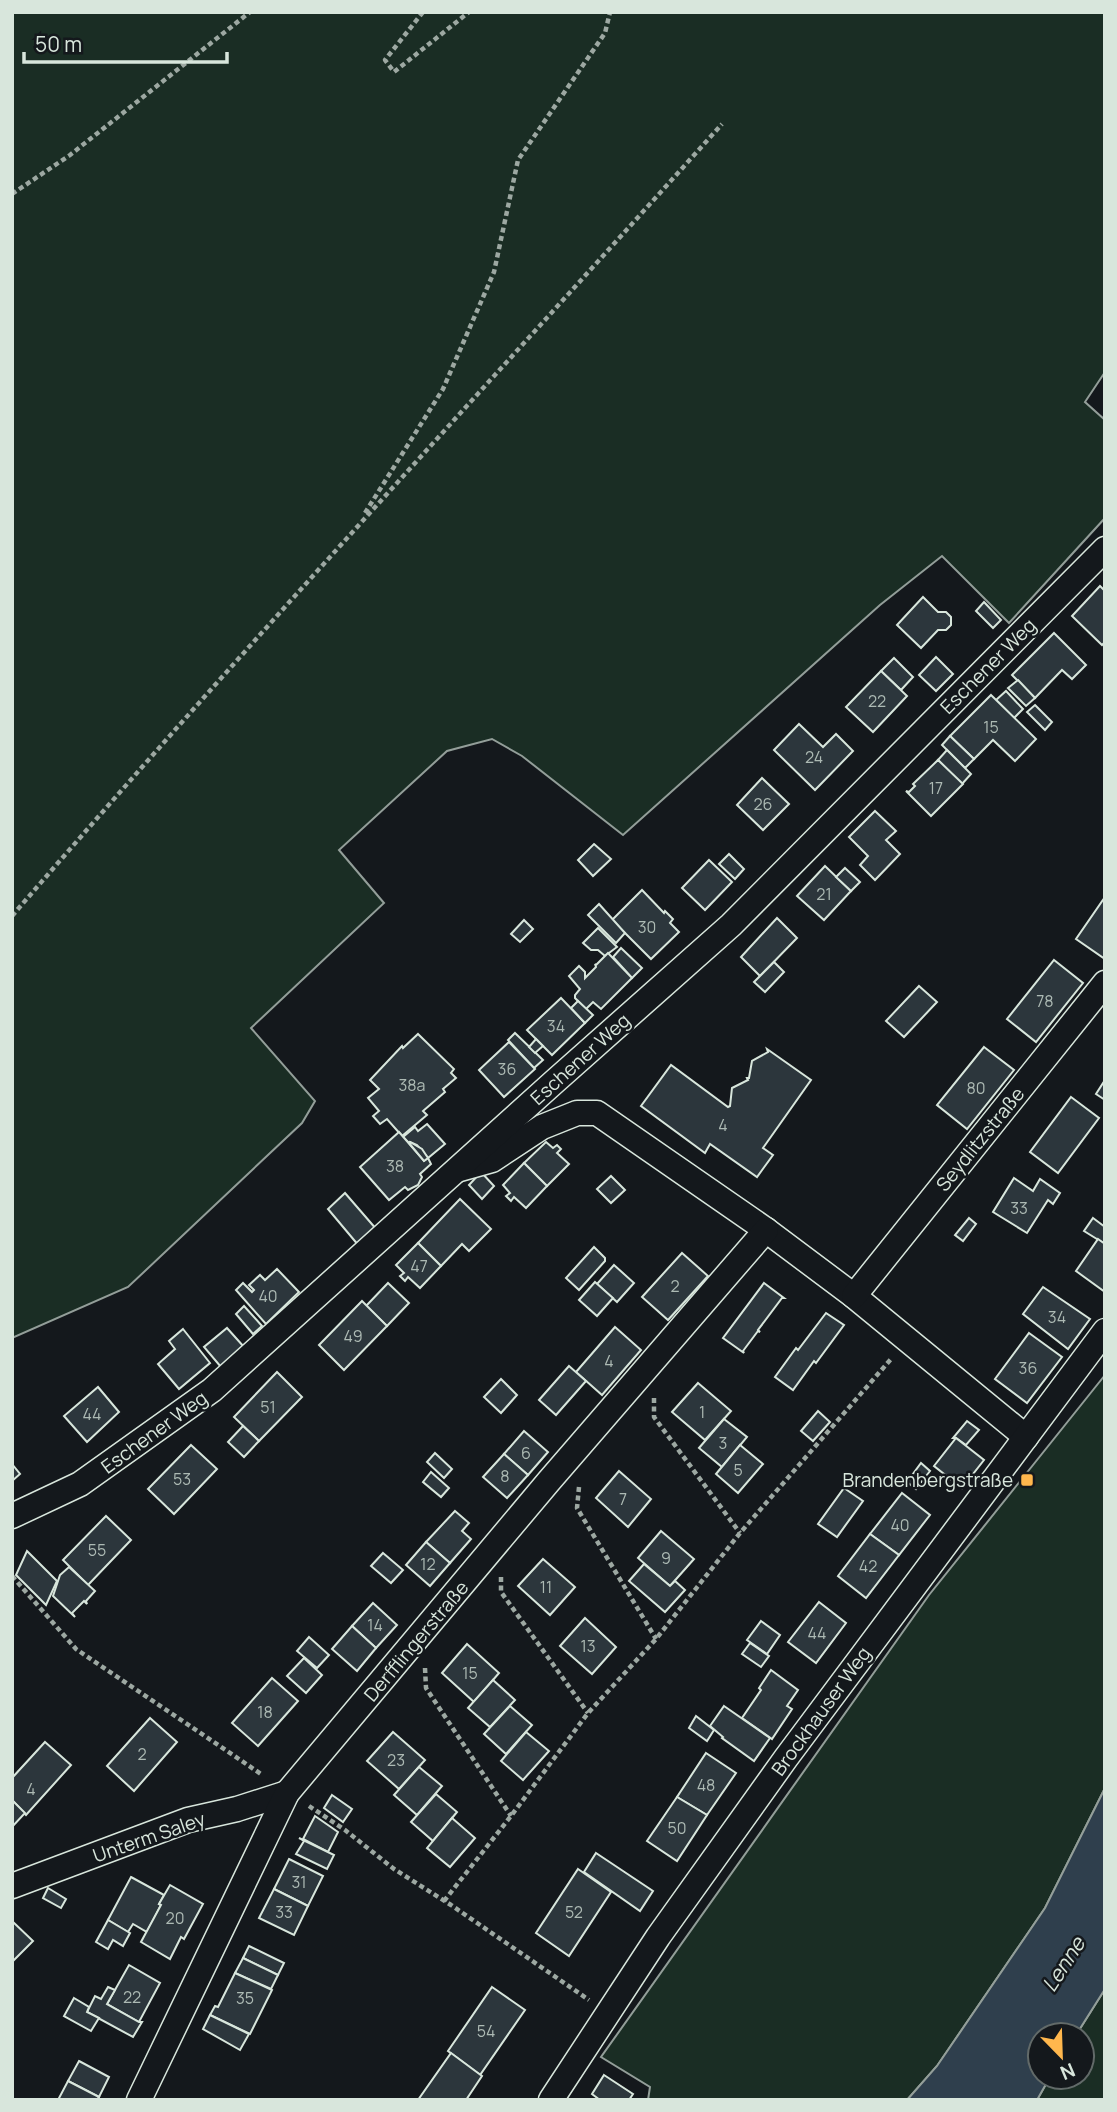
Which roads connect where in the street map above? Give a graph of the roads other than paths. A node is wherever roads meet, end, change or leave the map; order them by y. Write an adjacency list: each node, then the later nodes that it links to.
1 (1105, 548): 3 (street, Eschener Weg)
2 (1105, 983): 5 (street, Seydlitzstraße)
3 (456, 1170): 4 (street); 8 (street, Eschener Weg)
4 (766, 1230): 5 (street); 9 (street, Derfflingerstraße)
5 (855, 1296): 7 (street)
6 (1105, 1331): 7 (street, Brockhauser Weg)
7 (1027, 1437): 12 (street, Brockhauser Weg)
8 (12, 1516)
9 (288, 1793): 10 (street, Unterm Saley); 11 (street, Derfflingerstraße)
10 (12, 1886)
11 (139, 2100)
12 (551, 2100)

